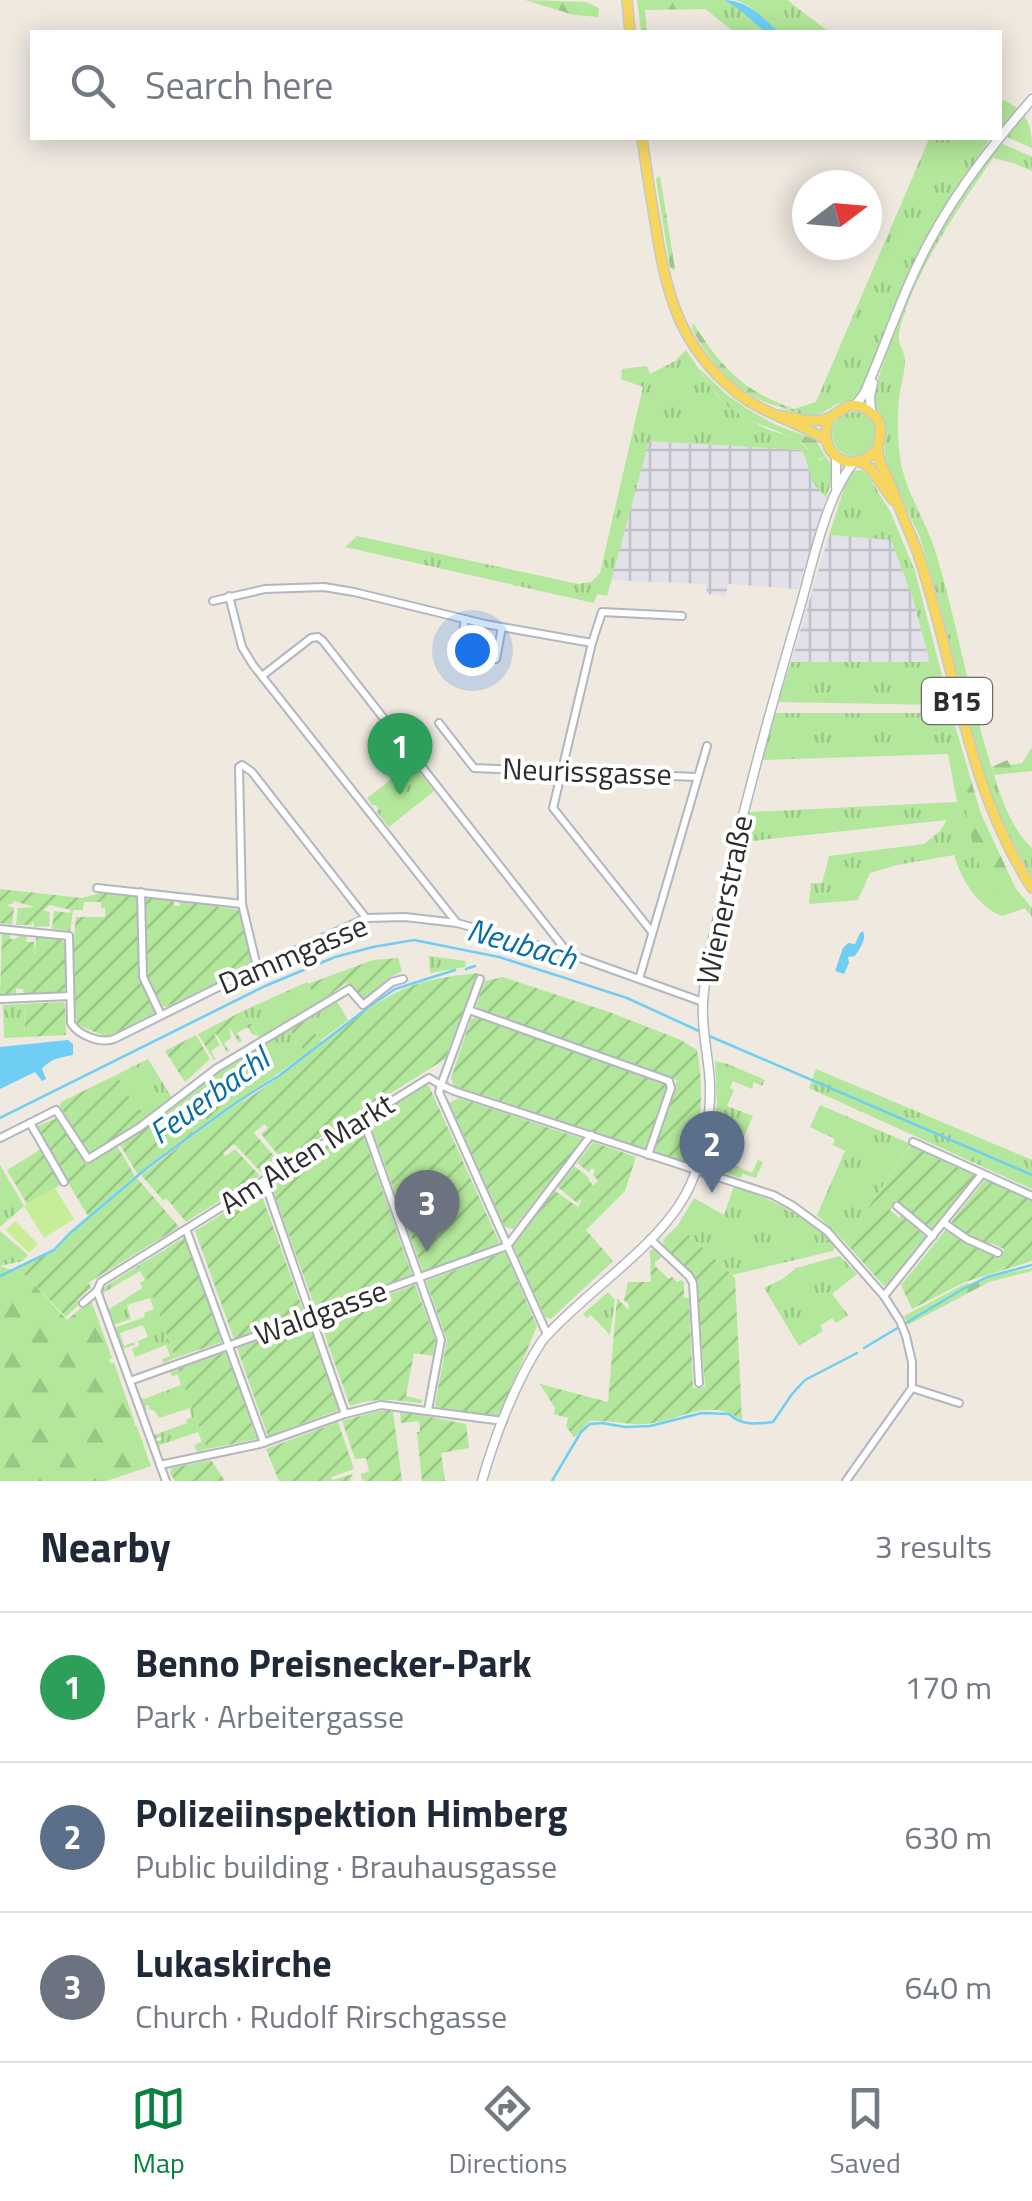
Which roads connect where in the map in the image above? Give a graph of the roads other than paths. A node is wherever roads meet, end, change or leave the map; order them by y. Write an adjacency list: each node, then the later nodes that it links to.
1 (627, 0): 2 (main road)
2 (630, 30)
3 (1032, 99): 4 (street)
4 (1002, 136)
5 (642, 140): 10 (main road)
6 (999, 140): 7 (street)
7 (880, 360): 8 (street); 9 (street)
8 (856, 406): 9 (main road); 11 (main road)
9 (871, 412): 13 (main road, B15)
10 (777, 415): 11 (main road); 12 (main road)
11 (830, 418): 12 (main road)
12 (825, 438): 14 (main road)
13 (877, 449): 15 (main road); 17 (main road, B15)
14 (836, 456): 15 (main road); 16 (street, Wienerstraße)
15 (857, 462): 16 (street, Wienerstraße); 17 (main road, B15)
16 (835, 496): 46 (street, Wienerstraße)
17 (899, 507): 32 (main road, B15)
18 (229, 596): 19 (street); 21 (street); 26 (street)
19 (213, 600)
20 (682, 616): 23 (street)
21 (465, 620): 22 (street); 24 (street)
22 (502, 627): 23 (street); 25 (street)
23 (592, 643): 29 (street)
24 (459, 655)
25 (496, 659)
26 (262, 676): 36 (street); 39 (street)
27 (439, 722): 29 (street, Neurissgasse)
28 (707, 746): 30 (street)
29 (562, 770): 30 (street, Neurissgasse); 38 (street)
30 (697, 777): 38 (street)
31 (97, 888): 33 (street)
32 (1032, 888)
33 (142, 892): 34 (street); 48 (street)
34 (242, 904): 35 (street); 40 (street)
35 (366, 918): 36 (street, Dammgasse); 40 (street, Dammgasse)
36 (457, 922): 39 (street, Dammgasse)
37 (0, 929): 44 (street)
38 (652, 932): 43 (street)
39 (569, 954): 43 (street, Dammgasse)
40 (257, 968): 48 (street, Dammgasse)
41 (403, 979): 51 (street)
42 (480, 979): 47 (street)
43 (639, 979): 46 (street, Dammgasse)
44 (70, 996): 45 (street); 48 (street, Dammgasse)
45 (0, 999)
46 (703, 1002): 56 (street, Wienerstraße)
47 (468, 1010): 49 (street); 55 (street)
48 (161, 1014)
49 (441, 1085): 50 (street, Am Alten Markt); 52 (street); 66 (street)
50 (363, 1119): 58 (street, Am Alten Markt); 68 (street)
51 (33, 1122): 53 (street); 59 (street)
52 (591, 1135): 55 (street); 66 (street)
53 (0, 1138)
54 (912, 1142): 57 (street)
55 (648, 1155): 56 (street)
56 (696, 1170): 65 (street, Wienerstraße); 70 (street)
57 (982, 1174): 60 (street); 62 (street)
58 (264, 1180): 63 (street, Am Alten Markt); 72 (street)
59 (64, 1182)
60 (1032, 1196)
61 (897, 1206): 64 (street)
62 (944, 1223): 64 (street); 67 (street)
63 (186, 1229): 69 (street, Am Alten Markt); 74 (street)
64 (933, 1236): 70 (street)
65 (650, 1240): 73 (street, Wienerstraße); 76 (street)
66 (507, 1246): 68 (street, Waldgasse); 73 (street)
67 (998, 1252)
68 (419, 1278): 72 (street, Waldgasse); 79 (street)
69 (97, 1291): 71 (street, Am Alten Markt); 75 (street)
70 (884, 1296): 77 (street)
71 (83, 1303)
72 (311, 1316): 74 (street, Waldgasse); 80 (street)
73 (548, 1334): 81 (street, Wienerstraße)
74 (230, 1345): 75 (street, Waldgasse); 82 (street)
75 (130, 1381): 83 (street)
76 (699, 1383)
77 (912, 1388): 78 (street); 86 (street)
78 (958, 1403)
79 (428, 1410): 80 (street); 81 (street)
80 (346, 1414): 82 (street)
81 (503, 1421): 85 (street, Wienerstraße)
82 (264, 1442): 83 (street)
83 (160, 1466): 84 (street)
84 (166, 1481)
85 (482, 1481)
86 (846, 1481)

